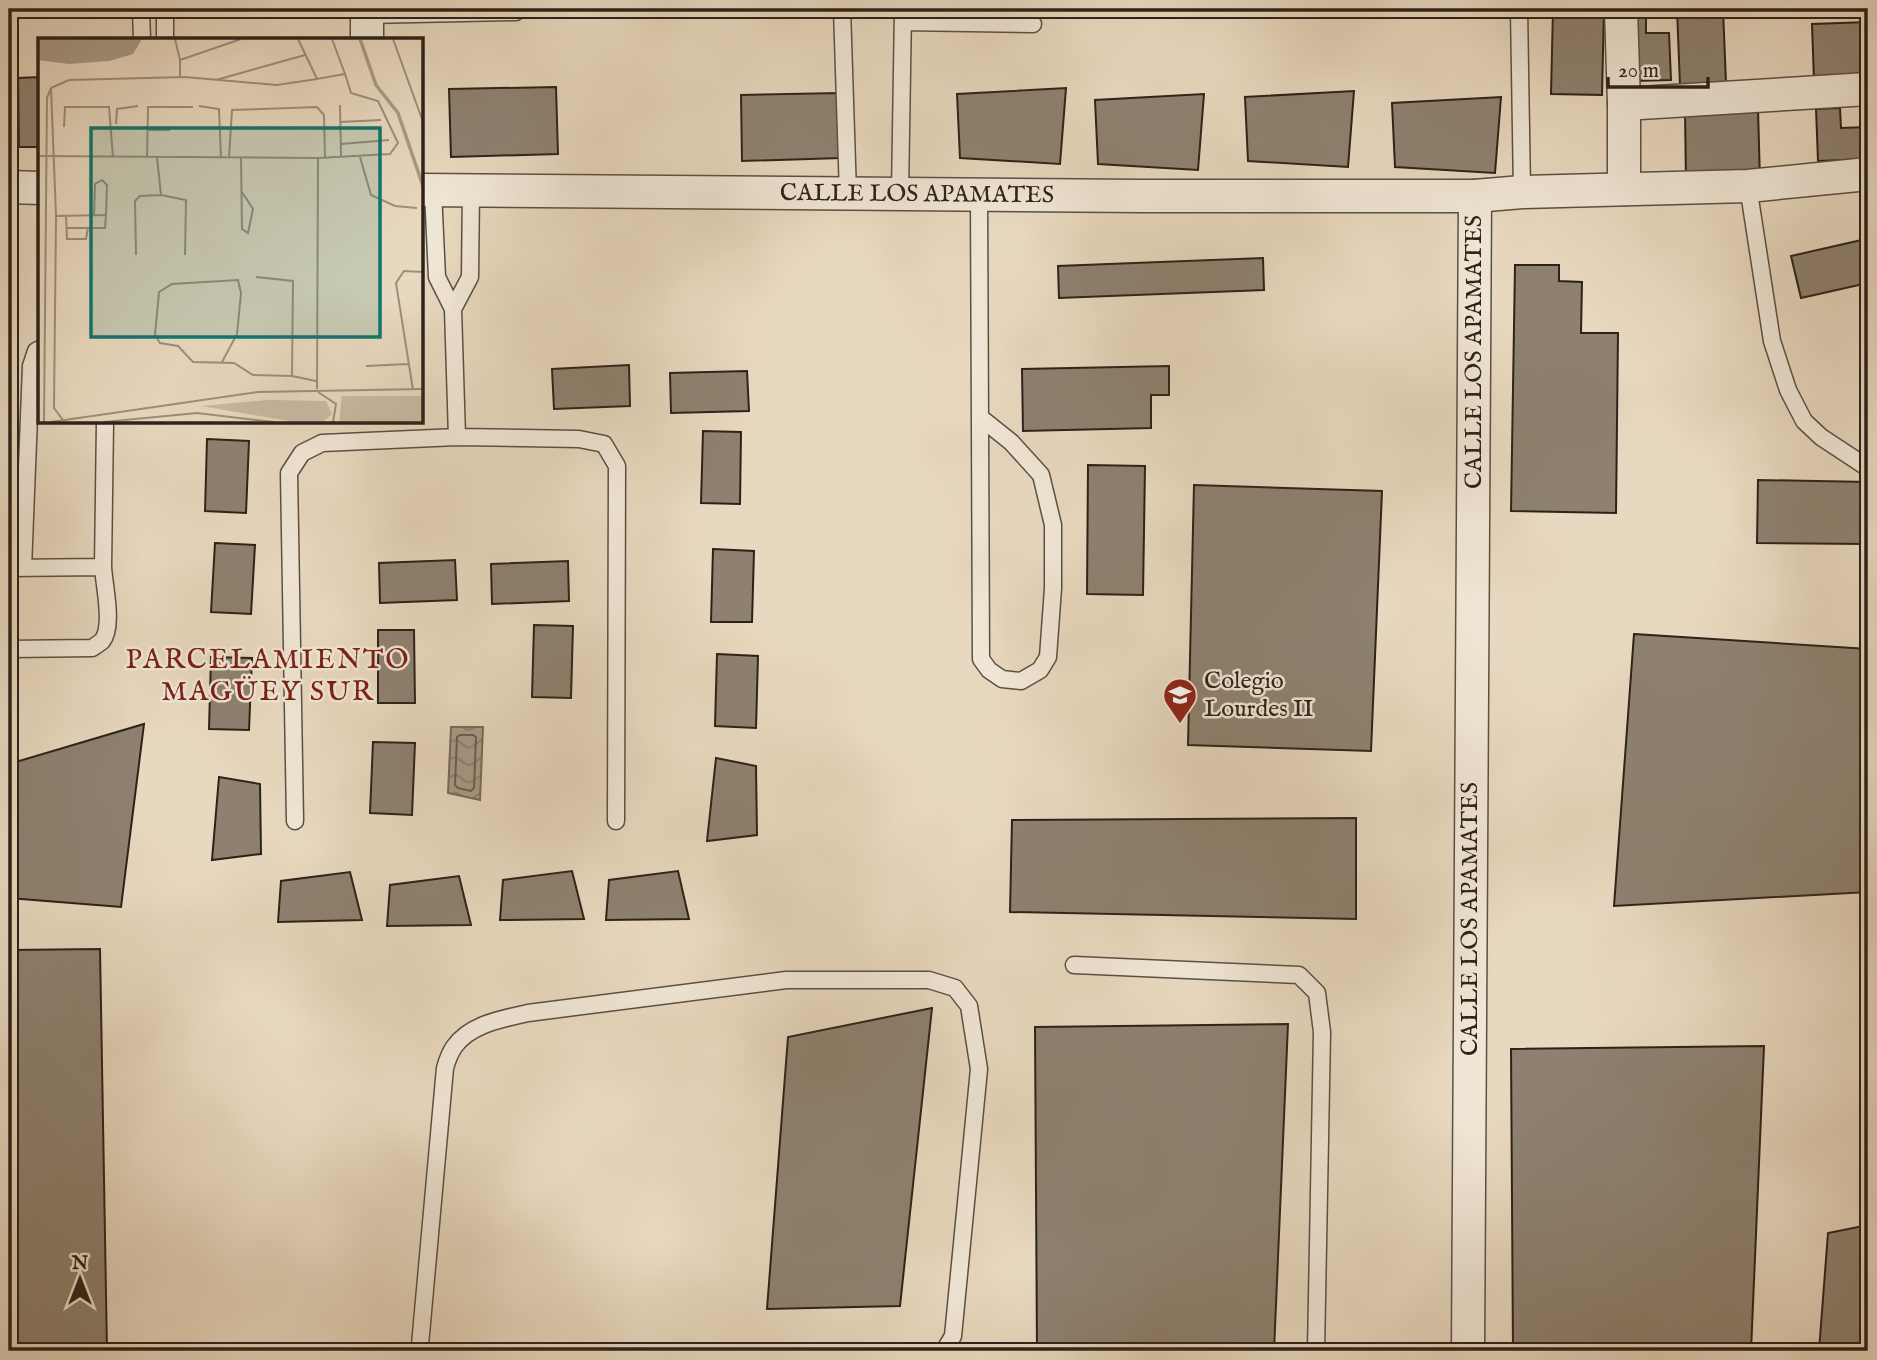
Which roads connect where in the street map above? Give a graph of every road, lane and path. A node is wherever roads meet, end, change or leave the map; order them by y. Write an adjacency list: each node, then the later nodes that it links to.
1 (141, 9): 10 (lane)
2 (165, 9): 11 (lane)
3 (842, 9): 22 (lane)
4 (1519, 9): 21 (lane)
5 (1621, 9): 13 (street)
6 (516, 12): 8 (lane)
7 (903, 16): 9 (lane); 23 (lane)
8 (367, 21)
9 (1033, 24)
10 (142, 38)
11 (165, 38)
12 (1868, 89): 13 (street)
13 (1624, 104): 18 (street)
14 (1868, 174): 15 (street)
15 (1748, 186): 18 (street); 31 (lane)
16 (9, 187): 17 (street)
17 (38, 188)
18 (1624, 189): 21 (street)
19 (427, 190): 20 (street, CALLE LOS APAMATES); 26 (lane)
20 (471, 191): 22 (street, CALLE LOS APAMATES); 26 (lane)
21 (1521, 192): 25 (street)
22 (848, 194): 23 (street, CALLE LOS APAMATES)
23 (900, 194): 24 (street, CALLE LOS APAMATES)
24 (979, 195): 25 (street, CALLE LOS APAMATES); 28 (lane)
25 (1475, 196): 41 (street, CALLE LOS APAMATES)
26 (453, 309): 30 (lane)
27 (38, 350): 33 (lane)
28 (981, 418): 28 (lane)
29 (105, 424): 32 (lane)
30 (457, 437): 35 (lane); 36 (lane)
31 (1868, 468)
32 (103, 567): 33 (lane); 34 (lane)
33 (16, 568)
34 (9, 649)
35 (295, 821)
36 (616, 821)
37 (1074, 965): 40 (lane)
38 (421, 1351): 39 (lane)
39 (944, 1351)
40 (1316, 1351)
41 (1468, 1351)

